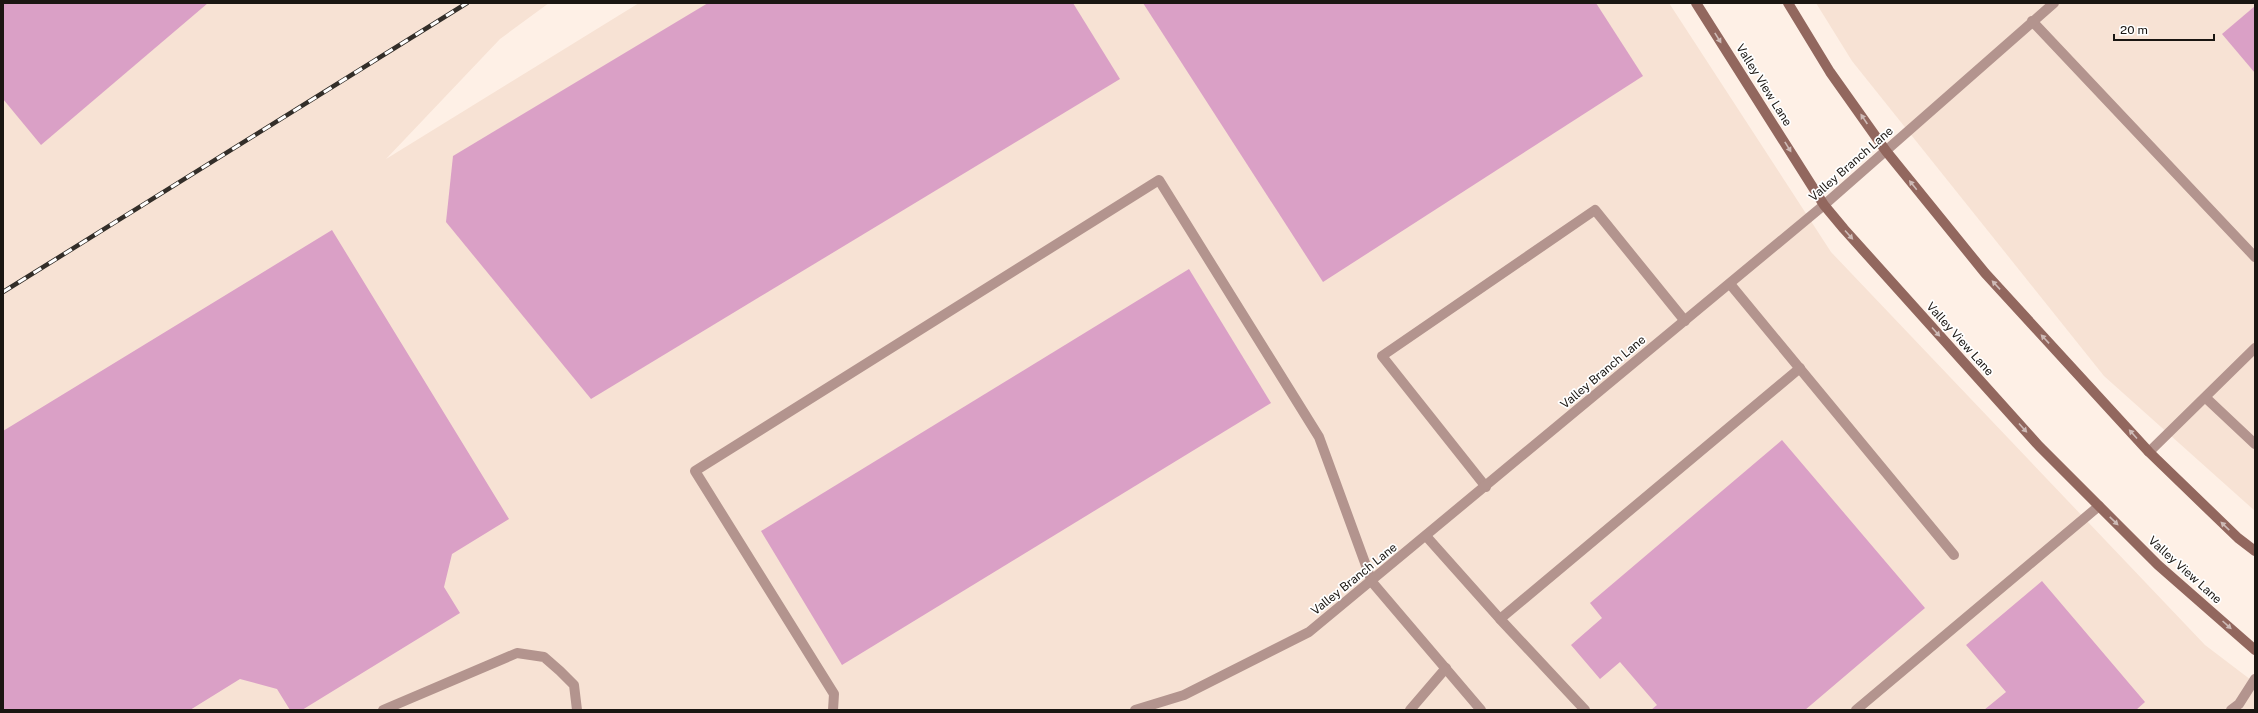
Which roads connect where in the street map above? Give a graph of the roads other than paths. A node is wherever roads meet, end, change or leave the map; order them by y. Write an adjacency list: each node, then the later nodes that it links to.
1 (1696, 3): 6 (main road, Valley View Lane, one-way to 6)
2 (1788, 3): 5 (main road, one-way to 2)
3 (2054, 3): 4 (street, Valley Branch Lane)
4 (2032, 21): 5 (street, Valley Branch Lane); 7 (street)
5 (1886, 151): 6 (street, Valley Branch Lane); 14 (main road, one-way to 5)
6 (1824, 205): 8 (street, Valley Branch Lane); 16 (main road, Valley View Lane, one-way to 16)
7 (2255, 257)
8 (1730, 284): 9 (street, Valley Branch Lane); 11 (street)
9 (1685, 321): 15 (street, Valley Branch Lane); 15 (street)
10 (2255, 348): 12 (street)
11 (1800, 368): 19 (street); 21 (street)
12 (2206, 398): 13 (street); 14 (street)
13 (2255, 444)
14 (2150, 452): 18 (main road, one-way to 14)
15 (1486, 487): 17 (street, Valley Branch Lane)
16 (2099, 506): 22 (main road, Valley View Lane, one-way to 22); 32 (street)
17 (1426, 536): 20 (street, Valley Branch Lane); 21 (street)
18 (2255, 551)
19 (1954, 555)
20 (1372, 582): 23 (street); 27 (street); 28 (street, Valley Branch Lane)
21 (1500, 619): 31 (street)
22 (2255, 650)
23 (1446, 668): 29 (street); 30 (street)
24 (2255, 679): 33 (street)
25 (383, 710): 26 (street)
26 (577, 710)
27 (833, 710)
28 (1135, 710)
29 (1410, 710)
30 (1481, 710)
31 (1585, 710)
32 (1856, 710)
33 (2231, 710)

